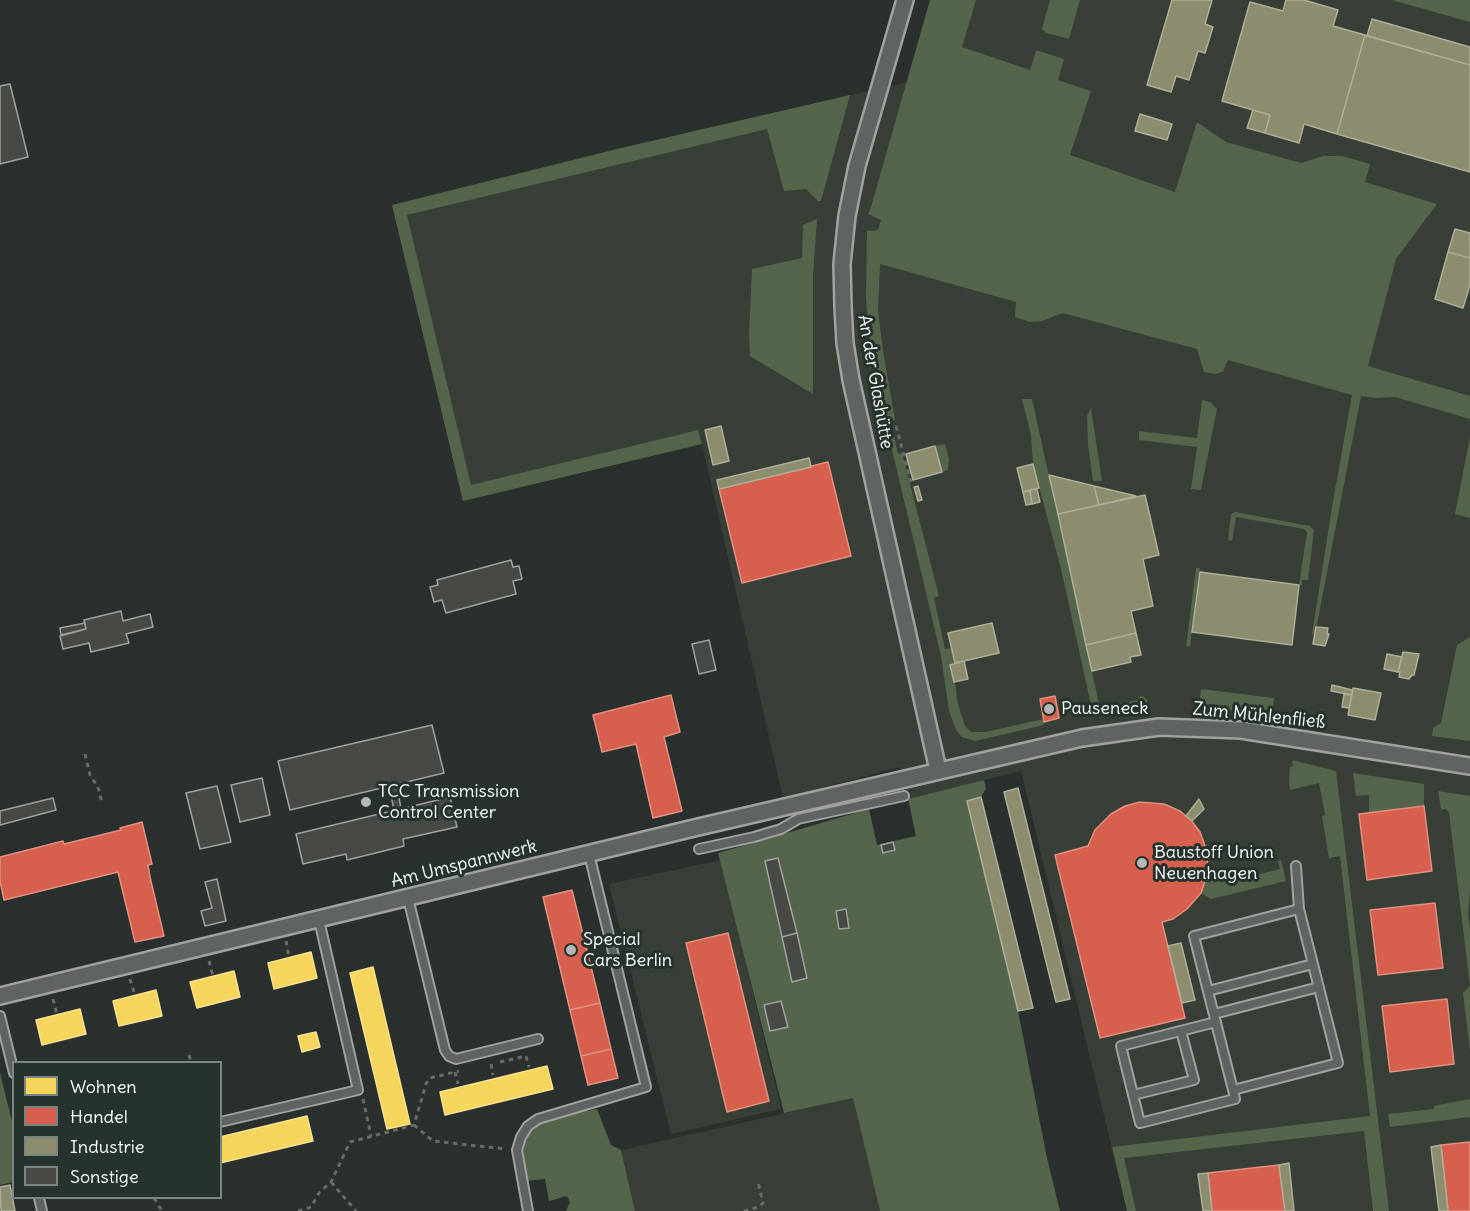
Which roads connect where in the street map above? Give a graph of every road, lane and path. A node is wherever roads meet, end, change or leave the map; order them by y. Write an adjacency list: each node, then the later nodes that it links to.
1 (905, 0): 6 (street, An der Glashütte)
2 (896, 426): 3 (path)
3 (911, 482)
4 (85, 754): 8 (path)
5 (1470, 766): 6 (street, Zum Mühlenfließ)
6 (938, 770): 10 (street, Am Umspannwerk)
7 (904, 796): 9 (lane)
8 (102, 802)
9 (699, 849)
10 (589, 854): 12 (street, Am Umspannwerk); 47 (lane)
11 (1296, 866): 13 (lane)
12 (408, 898): 14 (street, Am Umspannwerk); 30 (lane)
13 (1299, 909): 18 (lane); 22 (lane)
14 (319, 920): 24 (street, Am Umspannwerk); 41 (lane)
15 (284, 937): 17 (path)
16 (208, 955): 20 (path)
17 (289, 958)
18 (1313, 964): 21 (lane); 22 (lane)
19 (129, 975): 25 (path)
20 (213, 976)
21 (1319, 987): 28 (lane); 42 (lane)
22 (1208, 991): 28 (lane)
23 (52, 994): 26 (path)
24 (0, 996)
25 (135, 996)
26 (57, 1015)
27 (0, 1016): 33 (lane)
28 (1215, 1018): 29 (lane); 42 (lane)
29 (1181, 1031): 43 (lane); 43 (lane)
30 (538, 1039)
31 (189, 1055): 32 (path)
32 (191, 1061)
33 (12, 1064)
34 (491, 1064): 35 (path); 36 (path); 39 (path)
35 (482, 1066)
36 (529, 1067)
37 (464, 1070): 38 (path)
38 (455, 1072): 40 (path); 45 (path)
39 (493, 1075)
40 (458, 1084)
41 (358, 1090): 44 (lane); 46 (path)
42 (1233, 1090): 43 (lane)
43 (1134, 1095)
44 (222, 1122)
45 (414, 1125): 46 (path); 47 (path)
46 (371, 1136): 48 (path)
47 (517, 1150): 52 (lane)
48 (332, 1182): 50 (path); 51 (path)
49 (758, 1182): 53 (path)
50 (298, 1211)
51 (356, 1211)
52 (528, 1211)
53 (744, 1211)

